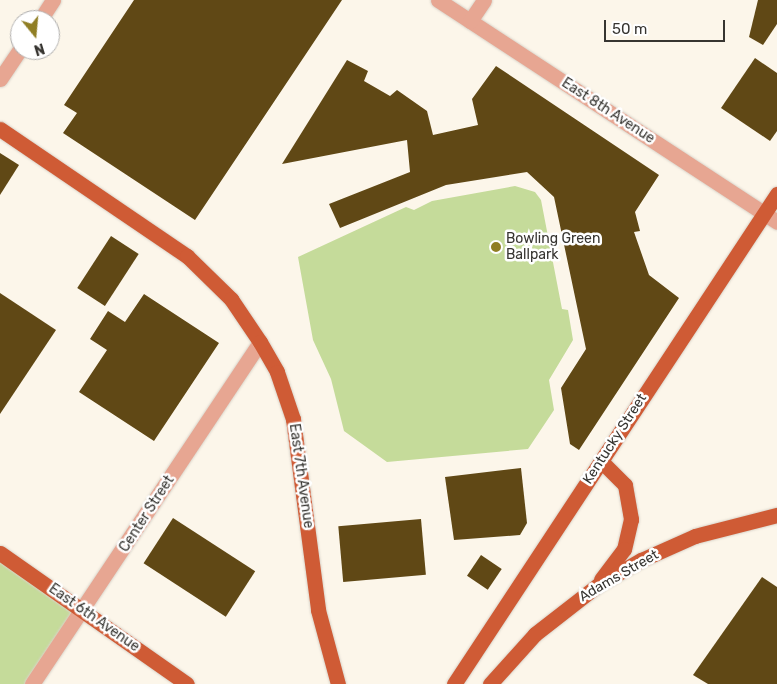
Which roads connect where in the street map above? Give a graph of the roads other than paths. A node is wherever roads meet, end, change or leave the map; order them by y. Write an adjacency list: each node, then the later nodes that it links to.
1 (438, 0): 3 (street, East 8th Avenue)
2 (484, 0): 3 (street)
3 (470, 21): 8 (street, East 8th Avenue)
4 (13, 60): 5 (street)
5 (0, 79)
6 (0, 129): 10 (main road, East 7th Avenue)
7 (777, 194): 8 (main road, Kentucky Street)
8 (764, 213): 9 (street, East 8th Avenue); 11 (main road, Kentucky Street)
9 (777, 222)
10 (260, 342): 15 (street, Center Street); 18 (main road, East 7th Avenue)
11 (601, 461): 14 (main road); 19 (main road, Kentucky Street)
12 (777, 515): 14 (main road, Adams Street)
13 (0, 553): 15 (main road, East 6th Avenue)
14 (598, 585): 20 (main road, Adams Street)
15 (83, 609): 16 (street, Center Street); 17 (main road, East 6th Avenue)
16 (32, 684)
17 (187, 684)
18 (338, 684)
19 (454, 684)
20 (490, 684)

